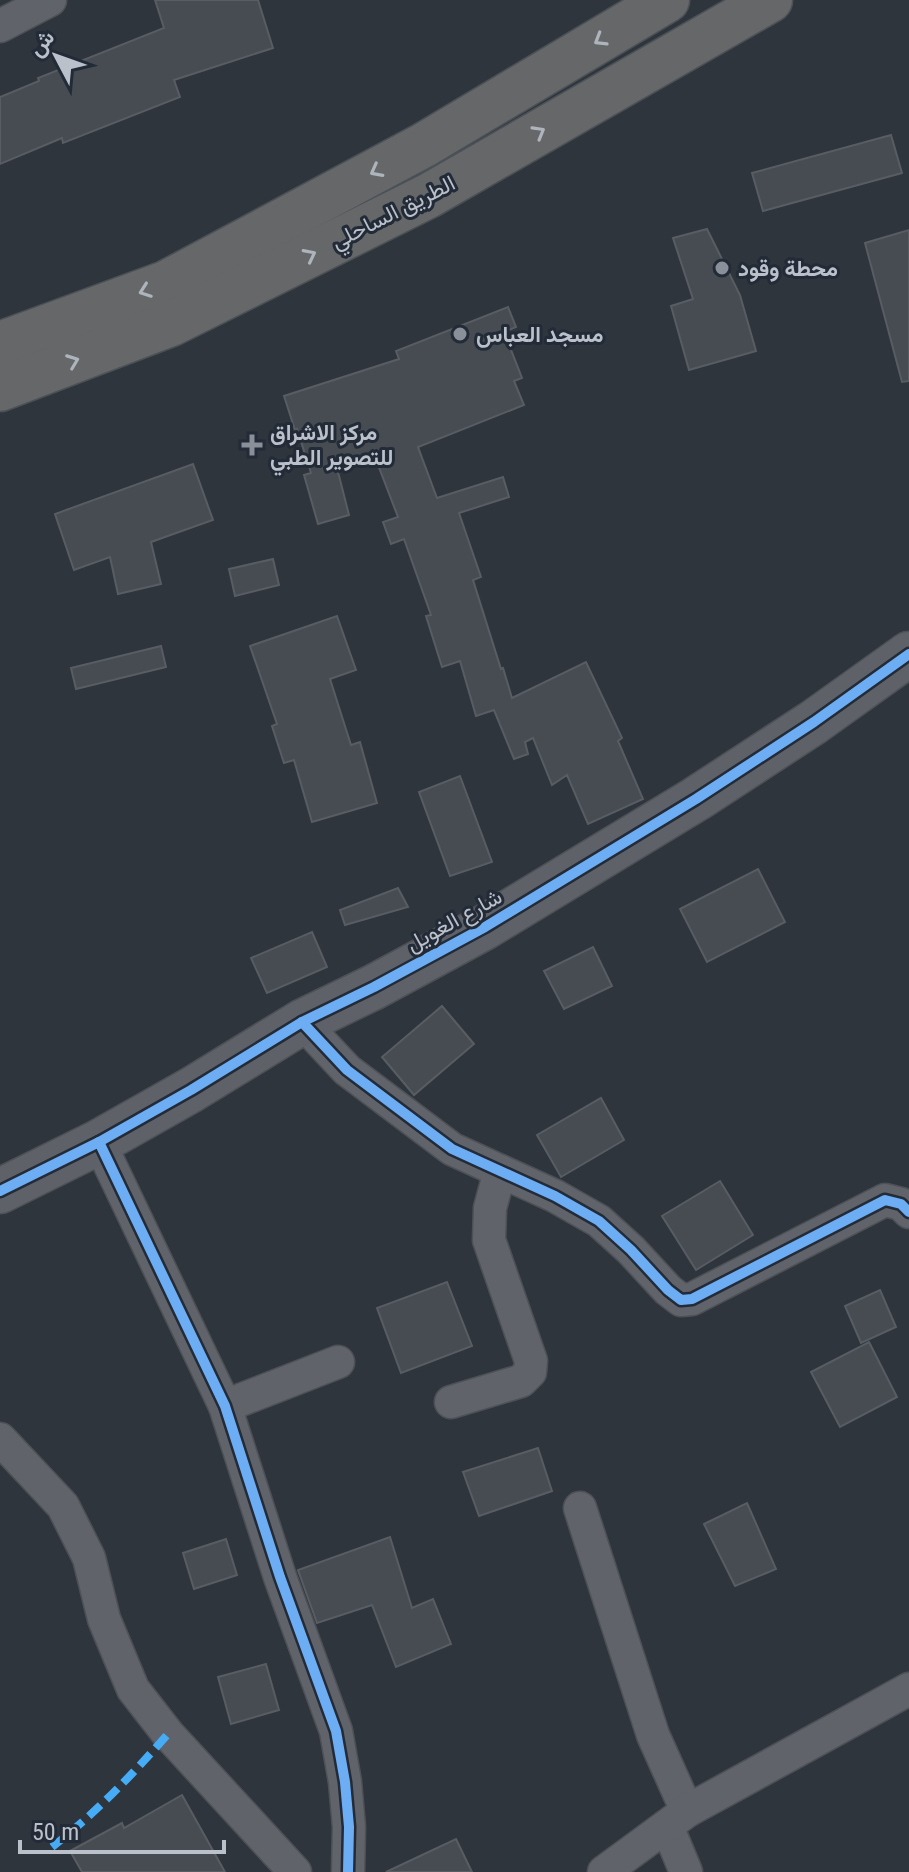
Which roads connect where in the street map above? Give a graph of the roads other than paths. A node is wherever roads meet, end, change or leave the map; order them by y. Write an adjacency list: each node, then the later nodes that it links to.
1 (50, 0): 4 (street)
2 (667, 0): 5 (highway, الطريق الساحلي, one-way to 5)
3 (770, 0): 6 (highway, الطريق الساحلي, one-way to 3)
4 (0, 26)
5 (0, 344)
6 (0, 389)
7 (909, 654): 8 (street, شارع الغويل)
8 (302, 1022): 9 (street, شارع الغويل); 10 (street)
9 (99, 1142): 11 (street, شارع الغويل); 15 (street)
10 (500, 1171): 12 (street); 14 (street)
11 (0, 1191)
12 (909, 1212)
13 (338, 1362): 15 (street)
14 (451, 1402)
15 (225, 1406): 21 (street)
16 (0, 1439): 20 (street)
17 (580, 1508): 19 (street)
18 (909, 1689): 19 (street)
19 (677, 1818): 22 (street); 23 (street)
20 (295, 1872)
21 (348, 1872)
22 (604, 1872)
23 (686, 1872)

